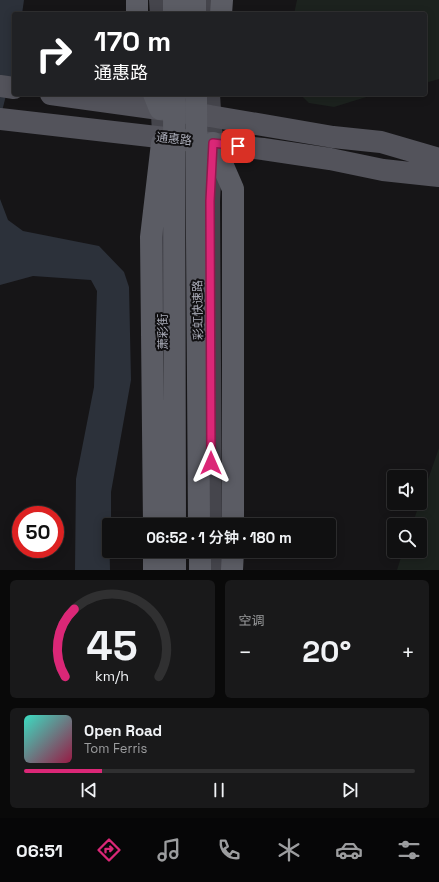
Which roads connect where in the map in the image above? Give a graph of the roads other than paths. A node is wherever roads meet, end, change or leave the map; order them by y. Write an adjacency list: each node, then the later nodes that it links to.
1 (137, 0): 7 (highway)
2 (160, 0): 8 (main road)
3 (174, 0): 9 (highway)
4 (195, 0): 10 (highway)
5 (209, 0): 11 (main road)
6 (222, 0): 12 (highway)
7 (137, 12)
8 (160, 12)
9 (174, 12)
10 (195, 12)
11 (209, 12)
12 (221, 12)
13 (106, 96): 16 (main road)
14 (196, 96): 30 (highway, 彩虹快速路)
15 (210, 96): 17 (main road)
16 (162, 98): 17 (main road); 19 (main road, 萧彩街); 29 (highway, 彩虹快速路)
17 (210, 116): 20 (main road); 21 (main road)
18 (2, 119): 19 (main road, 通惠路)
19 (163, 138): 21 (main road, 通惠路); 27 (highway); 28 (main road, 萧彩街)
20 (381, 142): 22 (main road); 23 (main road)
21 (213, 143): 24 (main road, 通惠路); 31 (main road); 32 (highway)
22 (439, 147)
23 (439, 160)
24 (383, 170): 25 (main road, 通惠路); 26 (main road)
25 (439, 176)
26 (439, 187)
27 (154, 518)
28 (163, 518)
29 (175, 518)
30 (200, 518)
31 (212, 518)
32 (233, 518)
33 (154, 558): 39 (highway)
34 (163, 558): 40 (main road)
35 (175, 558): 41 (highway)
36 (200, 558): 42 (highway)
37 (212, 558): 43 (main road)
38 (233, 558): 44 (highway)
39 (154, 570)
40 (163, 570)
41 (175, 570)
42 (200, 570)
43 (212, 570)
44 (232, 570)

